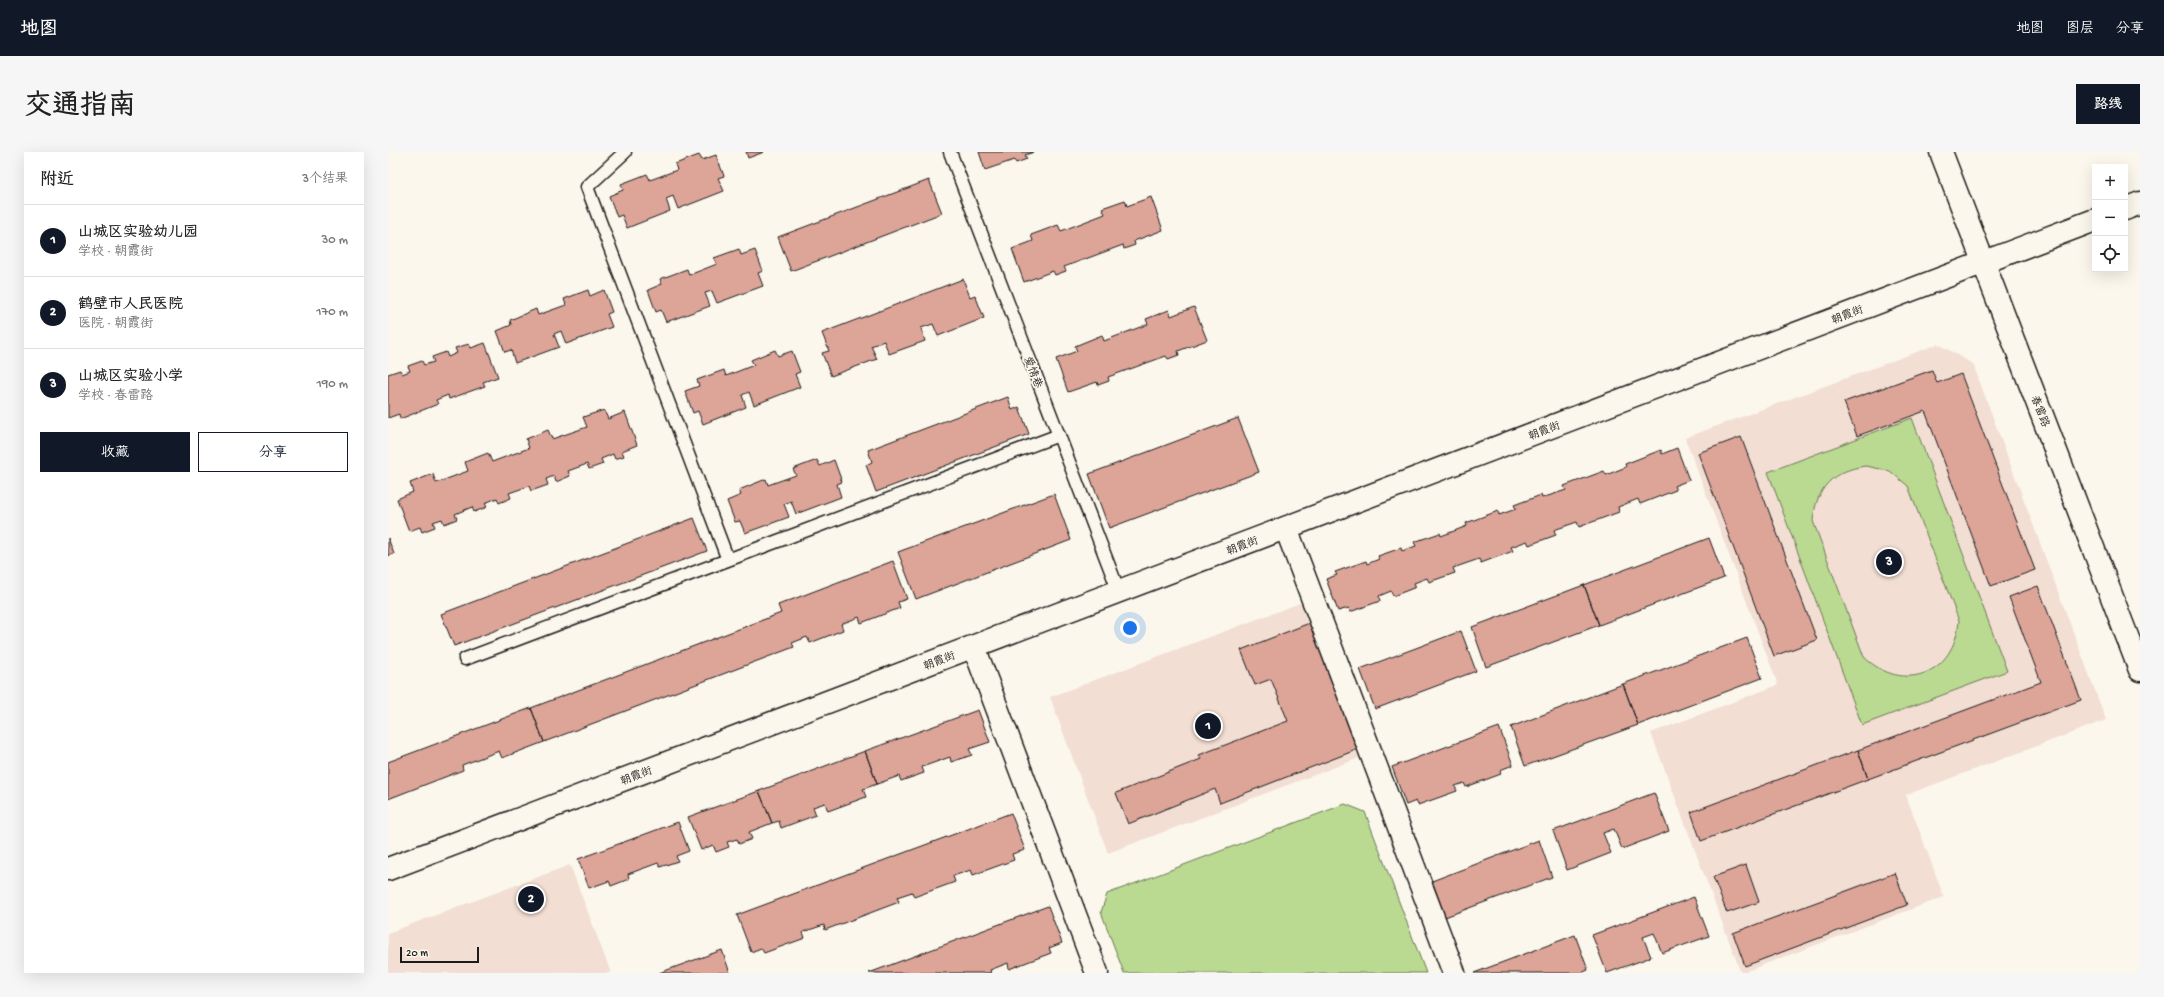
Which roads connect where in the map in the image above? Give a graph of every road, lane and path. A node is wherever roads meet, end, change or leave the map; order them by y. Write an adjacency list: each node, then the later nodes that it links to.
1 (625, 152): 10 (lane)
2 (950, 152): 8 (lane, 爱情巷)
3 (1941, 152): 7 (street, 春雷路)
4 (2140, 203): 5 (street)
5 (2128, 208)
6 (2092, 221): 7 (street, 朝霞街)
7 (1983, 262): 9 (street, 朝霞街); 14 (street, 春雷路)
8 (1058, 436): 10 (lane); 11 (lane, 爱情巷)
9 (1286, 528): 11 (street, 朝霞街); 17 (street)
10 (728, 560): 13 (lane)
11 (1118, 592): 12 (street, 朝霞街)
12 (974, 647): 15 (street, 朝霞街); 16 (street)
13 (465, 659)
14 (2140, 670)
15 (388, 869)
16 (1097, 973)
17 (1454, 973)

